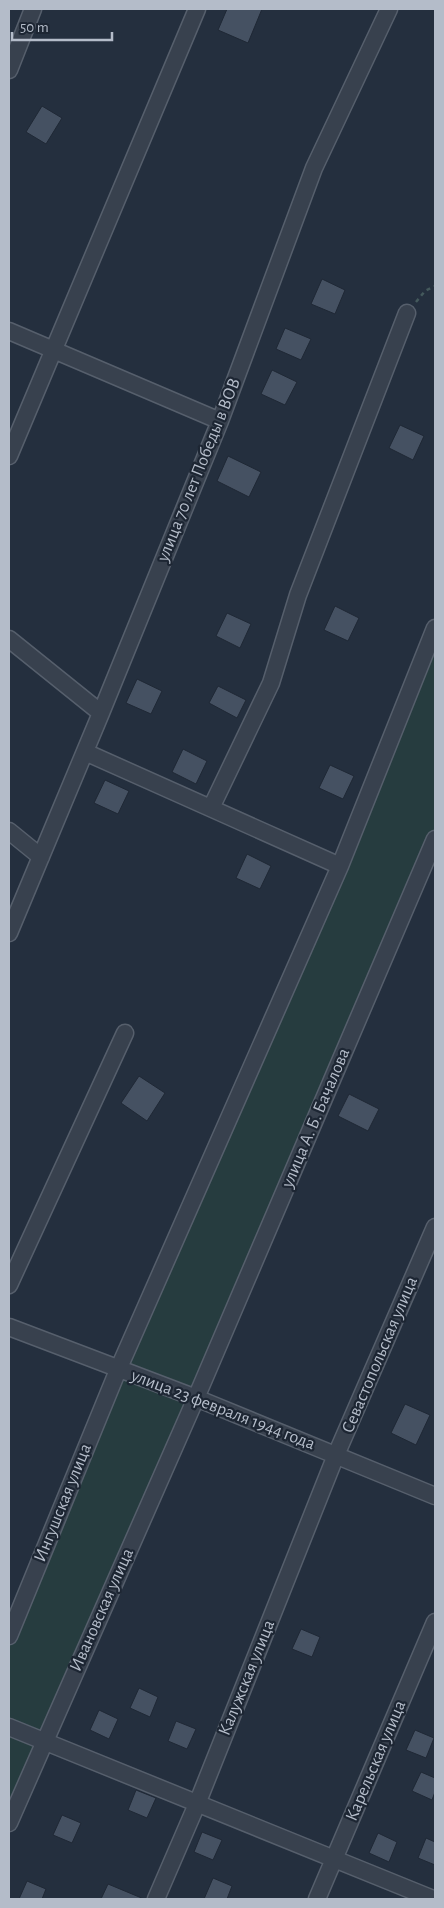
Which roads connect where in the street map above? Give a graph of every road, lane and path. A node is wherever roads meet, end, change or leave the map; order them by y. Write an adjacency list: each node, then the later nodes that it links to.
1 (33, 9): 4 (street)
2 (197, 9): 8 (street)
3 (389, 9): 9 (street, улица 70 лет Победы в ВОВ)
4 (9, 70)
5 (435, 286): 6 (path)
6 (407, 313): 15 (street)
7 (9, 332): 8 (street)
8 (54, 351): 9 (street); 10 (street)
9 (220, 421): 13 (street, улица 70 лет Победы в ВОВ)
10 (9, 456)
11 (435, 628): 19 (street, Ингушская улица)
12 (9, 638): 13 (street)
13 (101, 713): 14 (street, улица 70 лет Победы в ВОВ)
14 (85, 752): 15 (street); 18 (street, улица 70 лет Победы в ВОВ)
15 (211, 808): 19 (street)
16 (9, 831): 18 (street)
17 (435, 839): 26 (street, улица А. Б. Бачалова)
18 (41, 857): 20 (street, улица 70 лет Победы в ВОВ)
19 (340, 866): 25 (street, Ингушская улица)
20 (9, 933)
21 (125, 1034): 23 (street)
22 (435, 1227): 27 (street, Севастопольская улица)
23 (9, 1285)
24 (9, 1327): 25 (street, улица 23 февраля 1944 года)
25 (118, 1370): 26 (street, улица 23 февраля 1944 года); 30 (street, Ингушская улица)
26 (196, 1398): 27 (street, улица 23 февраля 1944 года); 32 (street, Ивановская улица)
27 (336, 1455): 28 (street, улица 23 февраля 1944 года); 33 (street, Калужская улица)
28 (435, 1496)
29 (435, 1622): 35 (street, Карельская улица)
30 (9, 1636)
31 (9, 1727): 32 (street)
32 (44, 1741): 33 (street); 34 (street, Ивановская улица)
33 (197, 1804): 35 (street); 36 (street, Калужская улица)
34 (9, 1824)
35 (334, 1859): 37 (street, Карельская улица); 38 (street)
36 (156, 1899)
37 (317, 1899)
38 (433, 1899)

